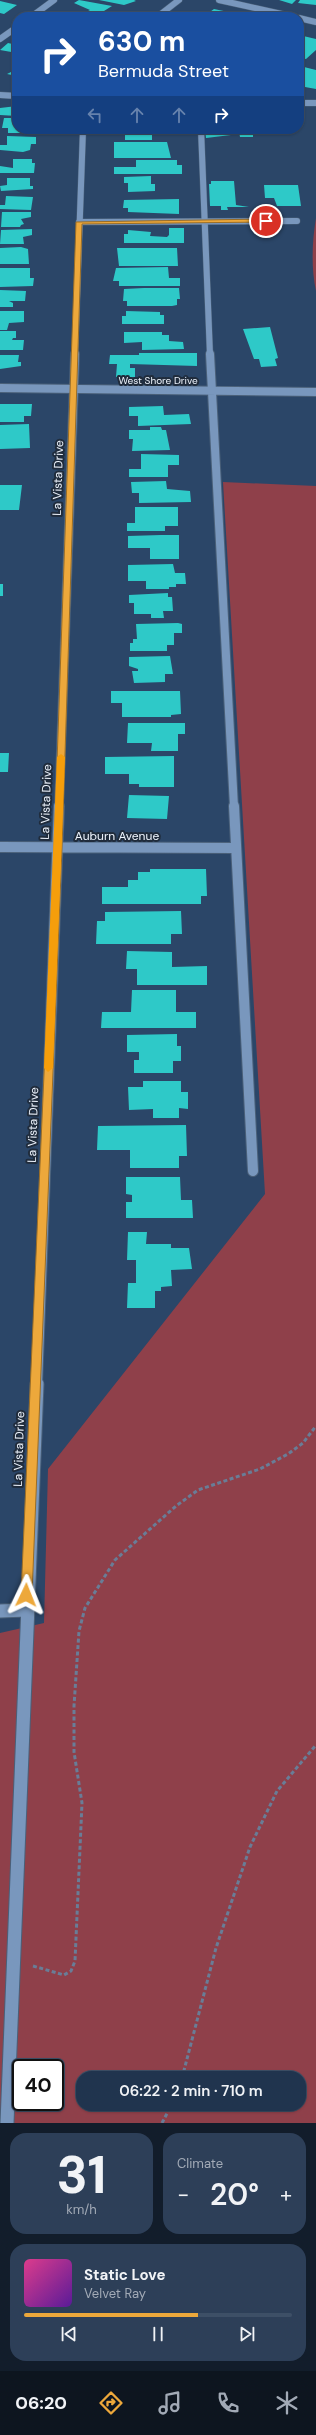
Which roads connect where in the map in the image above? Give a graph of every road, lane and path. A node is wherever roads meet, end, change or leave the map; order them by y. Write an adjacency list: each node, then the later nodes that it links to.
1 (54, 0): 4 (street)
2 (179, 0): 5 (street)
3 (219, 0): 6 (street)
4 (38, 12)
5 (163, 12)
6 (273, 12)
7 (304, 19): 8 (street)
8 (316, 22)
9 (12, 31): 10 (street)
10 (0, 39)
11 (0, 95): 12 (street)
12 (12, 96)
13 (304, 103): 14 (street)
14 (316, 104)
15 (83, 134): 19 (street, La Vista Drive)
16 (201, 134): 17 (street)
17 (204, 221): 18 (street); 19 (street); 22 (street)
18 (297, 221)
19 (79, 222): 21 (street, La Vista Drive)
20 (0, 388): 21 (street, West Shore Drive)
21 (74, 389): 22 (street, West Shore Drive); 25 (street, La Vista Drive)
22 (212, 390): 23 (street, West Shore Drive); 26 (street)
23 (316, 392)
24 (0, 847): 25 (street, Auburn Avenue)
25 (58, 848): 26 (street, Auburn Avenue); 29 (street, La Vista Drive)
26 (235, 848): 27 (street)
27 (253, 1171)
28 (316, 1426): 32 (path)
29 (26, 1610): 30 (street); 32 (street, La Vista Drive)
30 (0, 1611)
31 (316, 1745): 33 (path)
32 (12, 1960): 35 (street, La Vista Drive)
33 (184, 2071)
34 (168, 2111): 36 (path)
35 (7, 2123)
36 (162, 2123)

